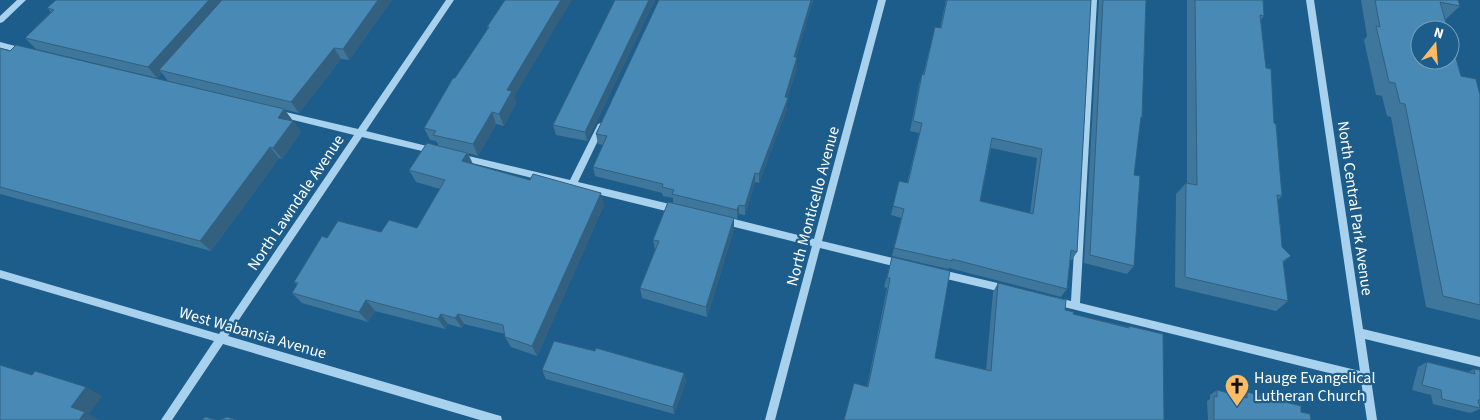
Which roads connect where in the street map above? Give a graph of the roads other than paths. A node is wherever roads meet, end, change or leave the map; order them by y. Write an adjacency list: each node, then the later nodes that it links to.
1 (22, 0): 6 (street)
2 (450, 0): 11 (street, North Lawndale Avenue)
3 (882, 0): 15 (street, North Monticello Avenue)
4 (1093, 0): 21 (street)
5 (1310, 0): 22 (street, North Central Park Avenue)
6 (0, 20)
7 (0, 45): 8 (street)
8 (36, 54)
9 (265, 110): 11 (street)
10 (607, 114): 12 (street)
11 (360, 132): 12 (street); 23 (street, North Lawndale Avenue)
12 (573, 184): 13 (street)
13 (686, 212)
14 (714, 218): 15 (street)
15 (818, 244): 16 (street); 28 (street, North Monticello Avenue)
16 (913, 267)
17 (932, 272): 19 (street)
18 (0, 274): 23 (street, West Wabansia Avenue)
19 (1018, 292)
20 (1046, 299): 21 (street)
21 (1075, 306): 25 (street)
22 (1360, 333): 24 (street); 25 (street, North Central Park Avenue)
23 (221, 338): 26 (street, North Lawndale Avenue); 27 (street, West Wabansia Avenue)
24 (1480, 362)
25 (1366, 377): 29 (street, North Central Park Avenue)
26 (166, 420)
27 (497, 420)
28 (770, 420)
29 (1372, 420)

